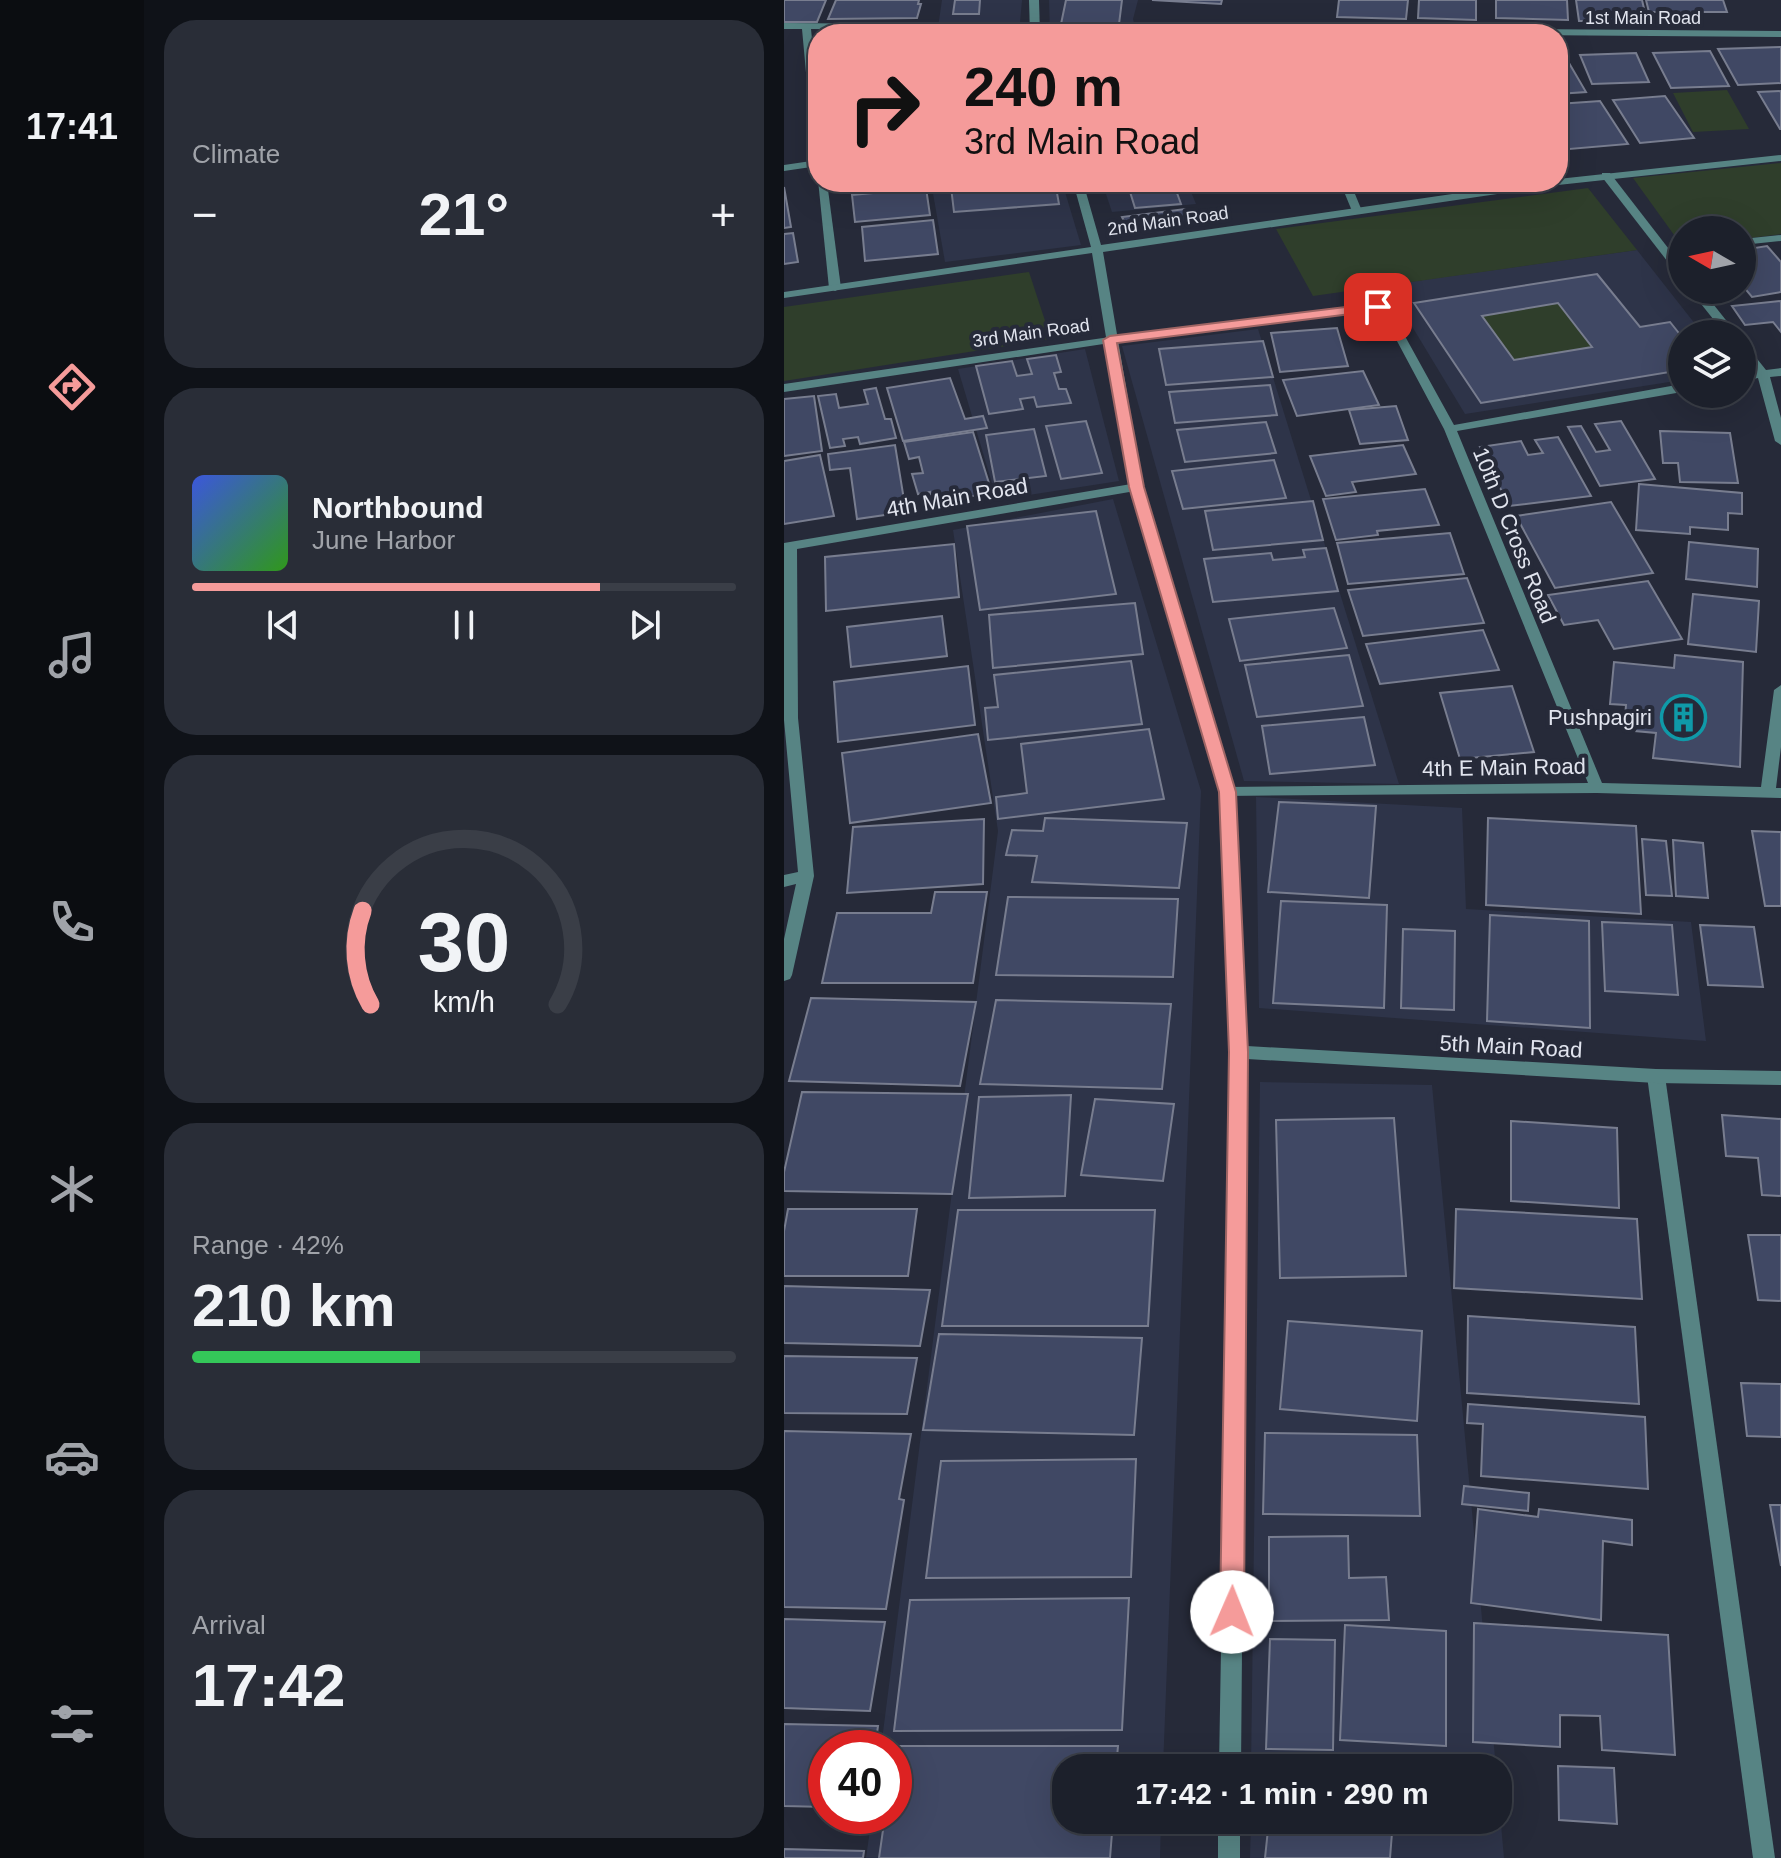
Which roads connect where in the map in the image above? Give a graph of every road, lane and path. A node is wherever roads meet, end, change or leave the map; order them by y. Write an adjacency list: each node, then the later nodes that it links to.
1 (1034, 0): 2 (street)
2 (1034, 24)
3 (784, 26): 4 (street, 1st Main Road)
4 (806, 26): 7 (street)
5 (1568, 34): 6 (street, 1st Main Road)
6 (1781, 34)
7 (808, 46)
8 (1781, 158): 11 (street, 2nd Main Road)
9 (808, 164): 10 (street)
10 (784, 168)
11 (1606, 175): 12 (street, 2nd Main Road); 21 (street)
12 (1568, 180)
13 (823, 192): 24 (street)
14 (1081, 192): 20 (street)
15 (1349, 192): 17 (street)
16 (1488, 192): 17 (street, 2nd Main Road)
17 (1357, 211): 20 (street, 2nd Main Road)
18 (1781, 238): 19 (street)
19 (1756, 241)
20 (1097, 249): 24 (street, 2nd Main Road); 29 (street)
21 (1665, 251): 22 (street); 23 (street)
22 (1668, 251)
23 (1668, 255)
24 (835, 288): 25 (street, 2nd Main Road)
25 (784, 295)
26 (1707, 304): 28 (street)
27 (1378, 307): 29 (street, 3rd Main Road); 36 (street, 10th D Cross Road)
28 (1720, 320)
29 (1110, 340): 34 (street, 3rd Main Road); 38 (street)
30 (1756, 365): 32 (street)
31 (1781, 372): 32 (street)
32 (1763, 374): 33 (street); 37 (street)
33 (1756, 375)
34 (784, 388)
35 (1668, 390): 36 (street)
36 (1450, 429): 42 (street, 10th D Cross Road)
37 (1781, 441)
38 (1137, 487): 39 (street, 4th Main Road); 43 (street)
39 (787, 546): 41 (street)
40 (1781, 690): 44 (street)
41 (788, 719): 45 (street)
42 (1597, 788): 43 (street, 4th E Main Road); 44 (street, 4th E Main Road)
43 (1228, 792): 48 (street)
44 (1774, 793)
45 (806, 876): 46 (street); 47 (street)
46 (784, 881)
47 (784, 975)
48 (1239, 1052): 49 (street, 5th Main Road); 51 (street)
49 (1656, 1076): 50 (street, 5th Main Road); 54 (street)
50 (1781, 1078)
51 (1230, 1754)
52 (1229, 1834): 53 (street)
53 (1229, 1858)
54 (1764, 1858)

